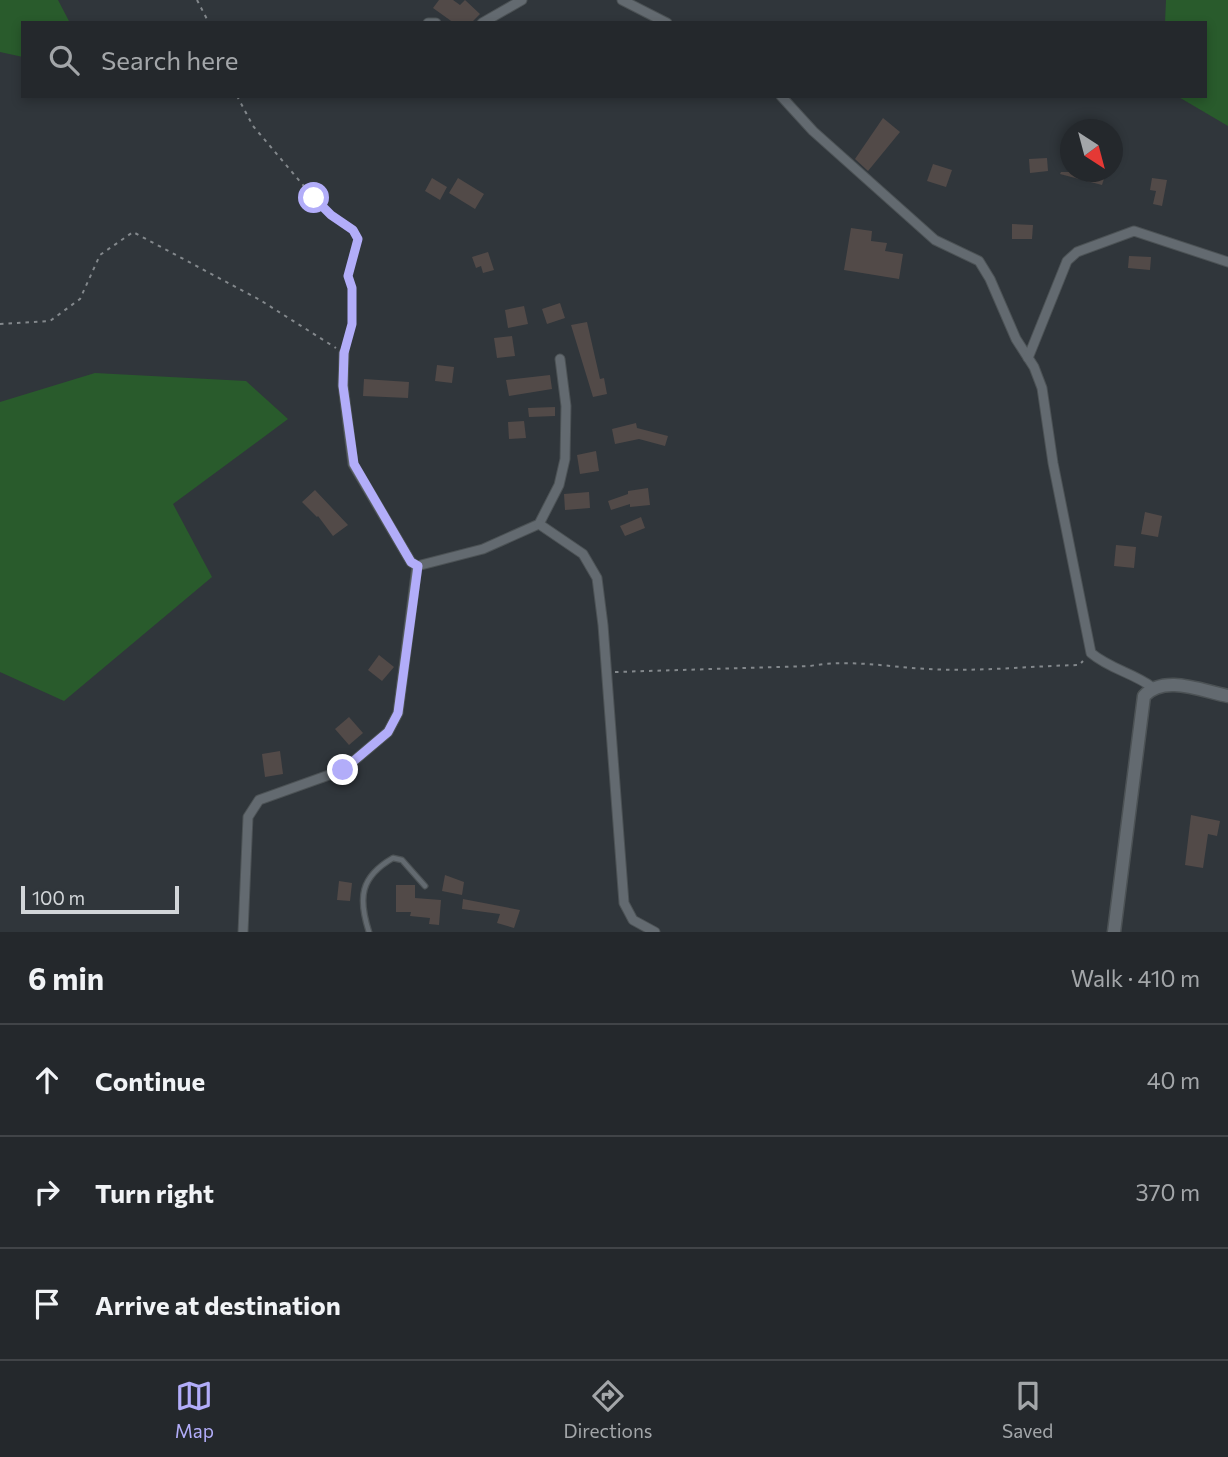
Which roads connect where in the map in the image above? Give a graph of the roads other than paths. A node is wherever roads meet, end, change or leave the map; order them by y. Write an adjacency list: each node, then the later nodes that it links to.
1 (522, 0): 3 (street)
2 (622, 0): 4 (street)
3 (485, 21)
4 (663, 21)
5 (783, 98): 8 (street)
6 (1228, 262): 8 (street)
7 (344, 353): 11 (street)
8 (1028, 358): 12 (street)
9 (560, 359): 10 (street)
10 (539, 524): 11 (street); 17 (street)
11 (418, 566): 15 (street)
12 (1152, 687): 13 (main road); 18 (main road)
13 (1228, 696)
14 (425, 886): 16 (lane)
15 (243, 932)
16 (369, 932)
17 (655, 932)
18 (1114, 932)

